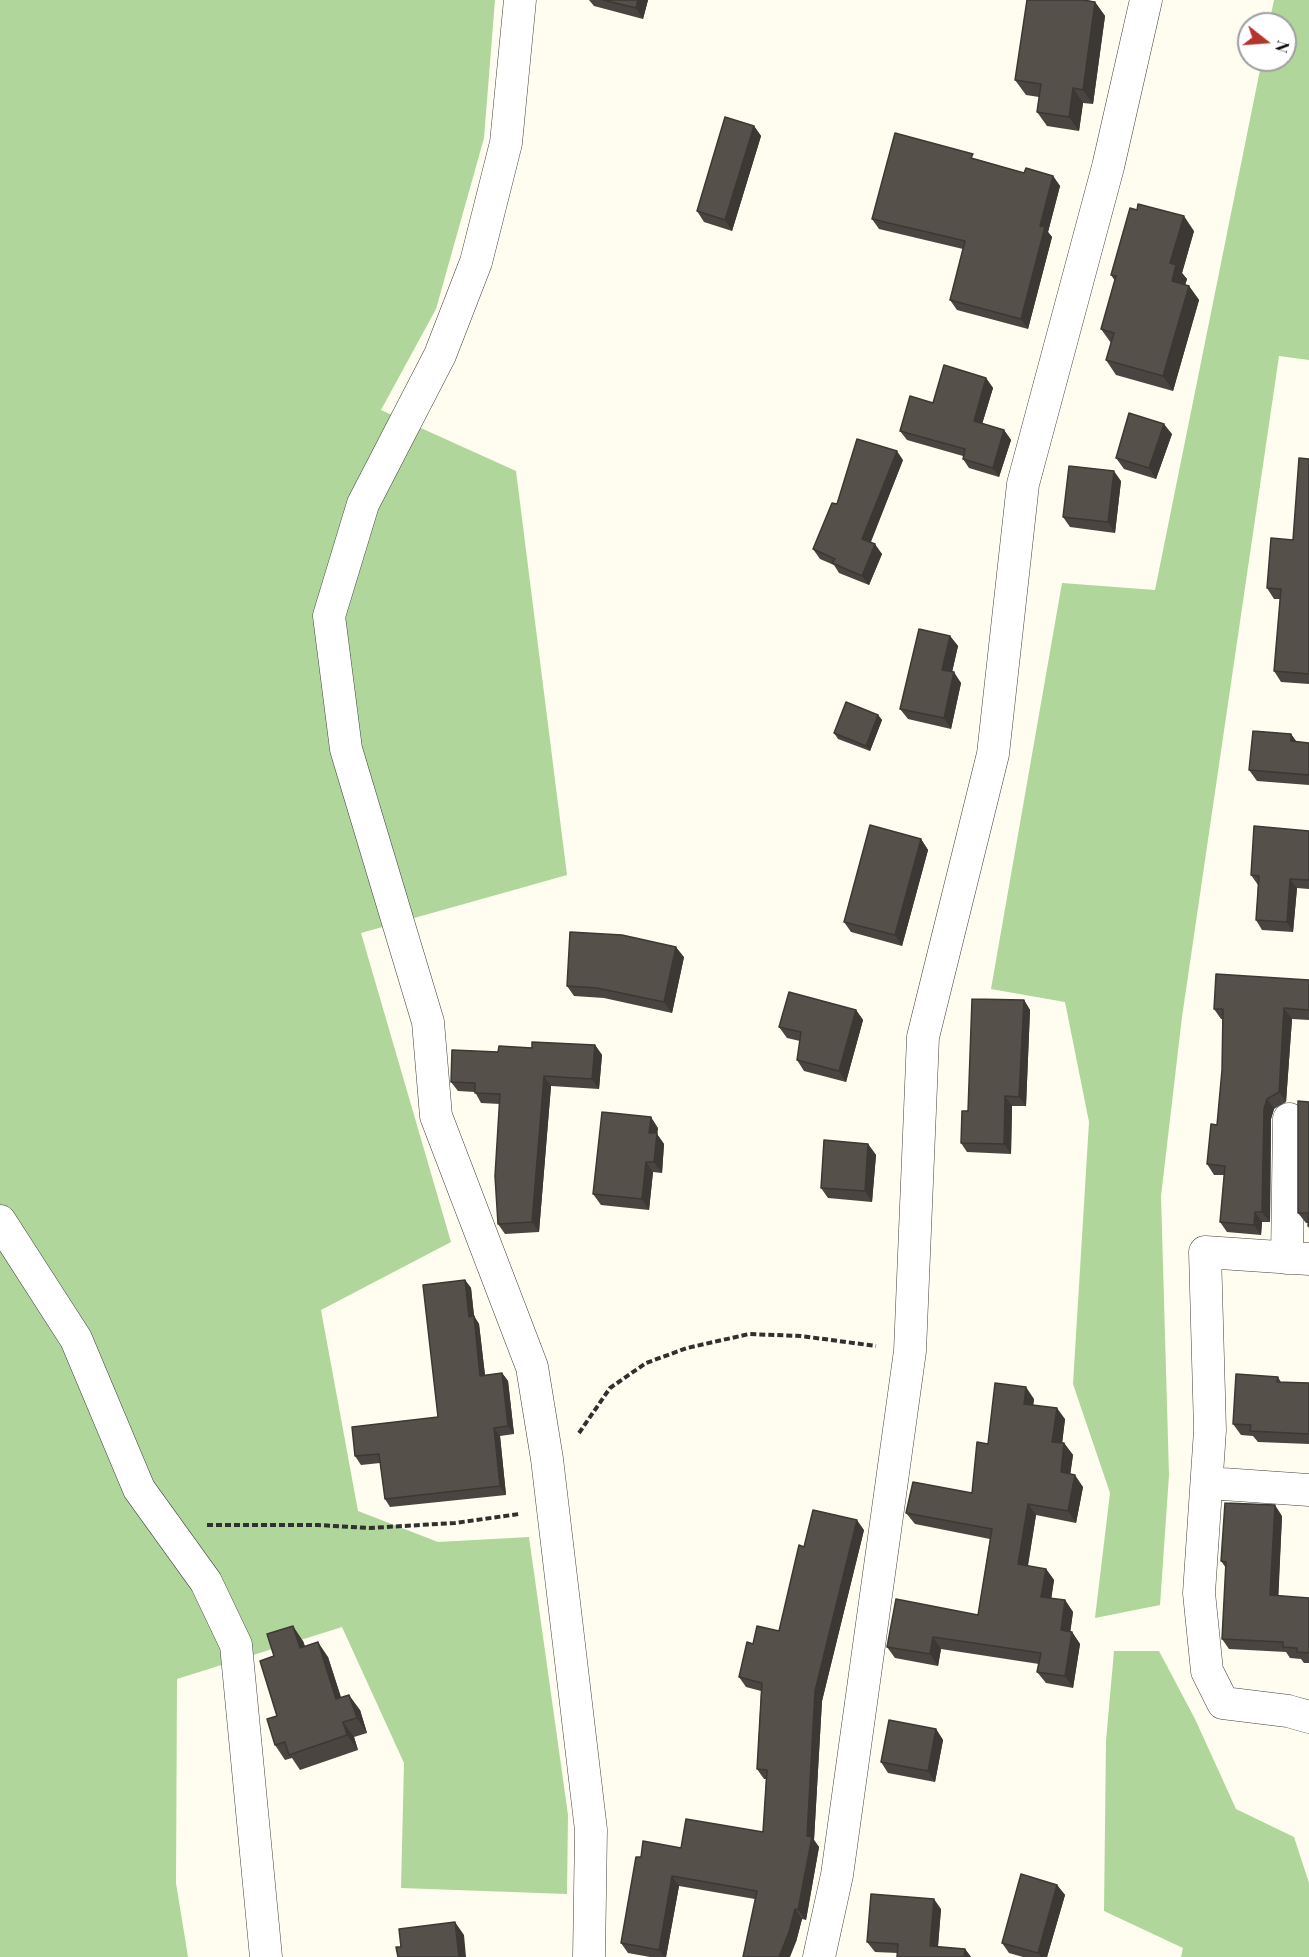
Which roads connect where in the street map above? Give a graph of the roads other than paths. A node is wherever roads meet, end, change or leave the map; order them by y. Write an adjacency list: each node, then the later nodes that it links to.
1 (520, 0): 10 (street)
2 (1146, 0): 11 (street)
3 (1289, 1119): 5 (street)
4 (0, 1221): 9 (street)
5 (1298, 1258): 6 (street)
6 (1208, 1483): 7 (street); 8 (street)
7 (1309, 1490)
8 (1309, 1717)
9 (266, 1957)
10 (589, 1957)
11 (819, 1957)

